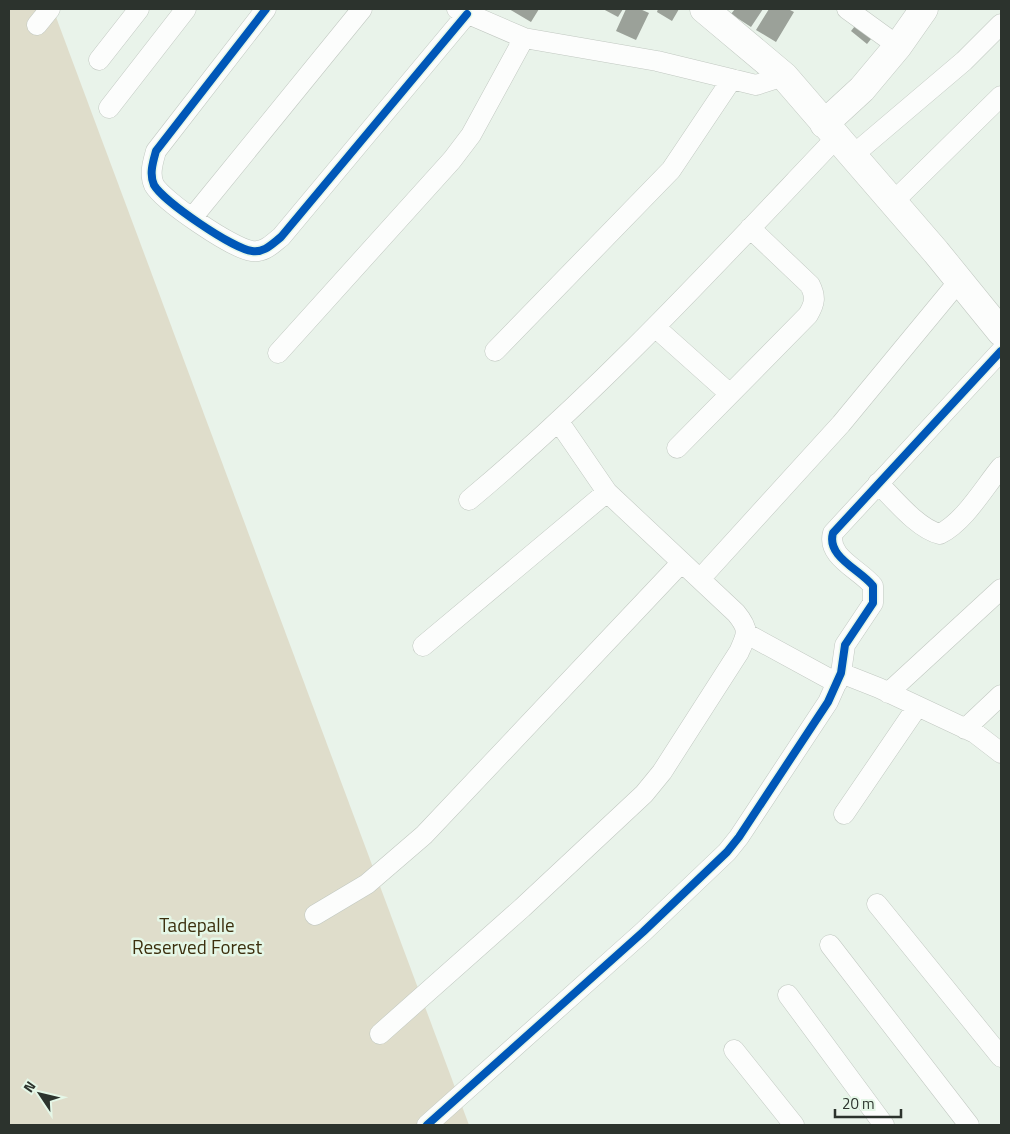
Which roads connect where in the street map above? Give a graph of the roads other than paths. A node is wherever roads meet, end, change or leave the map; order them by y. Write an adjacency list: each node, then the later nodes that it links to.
1 (50, 9): 11 (street)
2 (139, 9): 14 (street)
3 (186, 9): 18 (street)
4 (266, 9): 21 (street)
5 (362, 9): 21 (street)
6 (704, 9): 15 (street)
7 (847, 9): 13 (street)
8 (924, 9): 13 (street)
9 (462, 12): 12 (street); 21 (street)
10 (1001, 24): 19 (street)
11 (37, 25)
12 (524, 38): 16 (street); 28 (street)
13 (898, 46): 19 (street)
14 (100, 60)
15 (784, 76): 16 (street); 19 (street)
16 (732, 79): 27 (street)
17 (1001, 96): 20 (street)
18 (109, 108)
19 (837, 139): 20 (street); 22 (street)
20 (893, 202): 23 (street)
21 (192, 218)
22 (750, 228): 24 (street); 29 (street)
23 (959, 280): 25 (street); 37 (street)
24 (655, 327): 29 (street); 30 (street)
25 (1001, 332)
26 (1001, 350): 33 (street)
27 (494, 351)
28 (278, 353)
29 (730, 394): 31 (street)
30 (559, 422): 34 (street); 35 (street)
31 (677, 448)
32 (1001, 467): 33 (street)
33 (878, 483): 41 (street)
34 (607, 492): 36 (street); 40 (street)
35 (469, 500)
36 (681, 563): 37 (street); 49 (street)
37 (700, 579): 39 (street)
38 (1001, 590): 42 (street)
39 (747, 634): 41 (street); 52 (street)
40 (423, 646)
41 (839, 678): 42 (street); 55 (street)
42 (888, 693): 44 (street)
43 (1001, 695): 45 (street)
44 (918, 707): 45 (street); 47 (street)
45 (965, 729): 46 (street)
46 (1001, 753)
47 (844, 814)
48 (877, 904): 54 (street)
49 (315, 915)
50 (830, 945): 58 (street)
51 (788, 995): 57 (street)
52 (380, 1034)
53 (734, 1050): 56 (street)
54 (1001, 1057)
55 (427, 1125)
56 (794, 1125)
57 (884, 1125)
58 (969, 1125)

